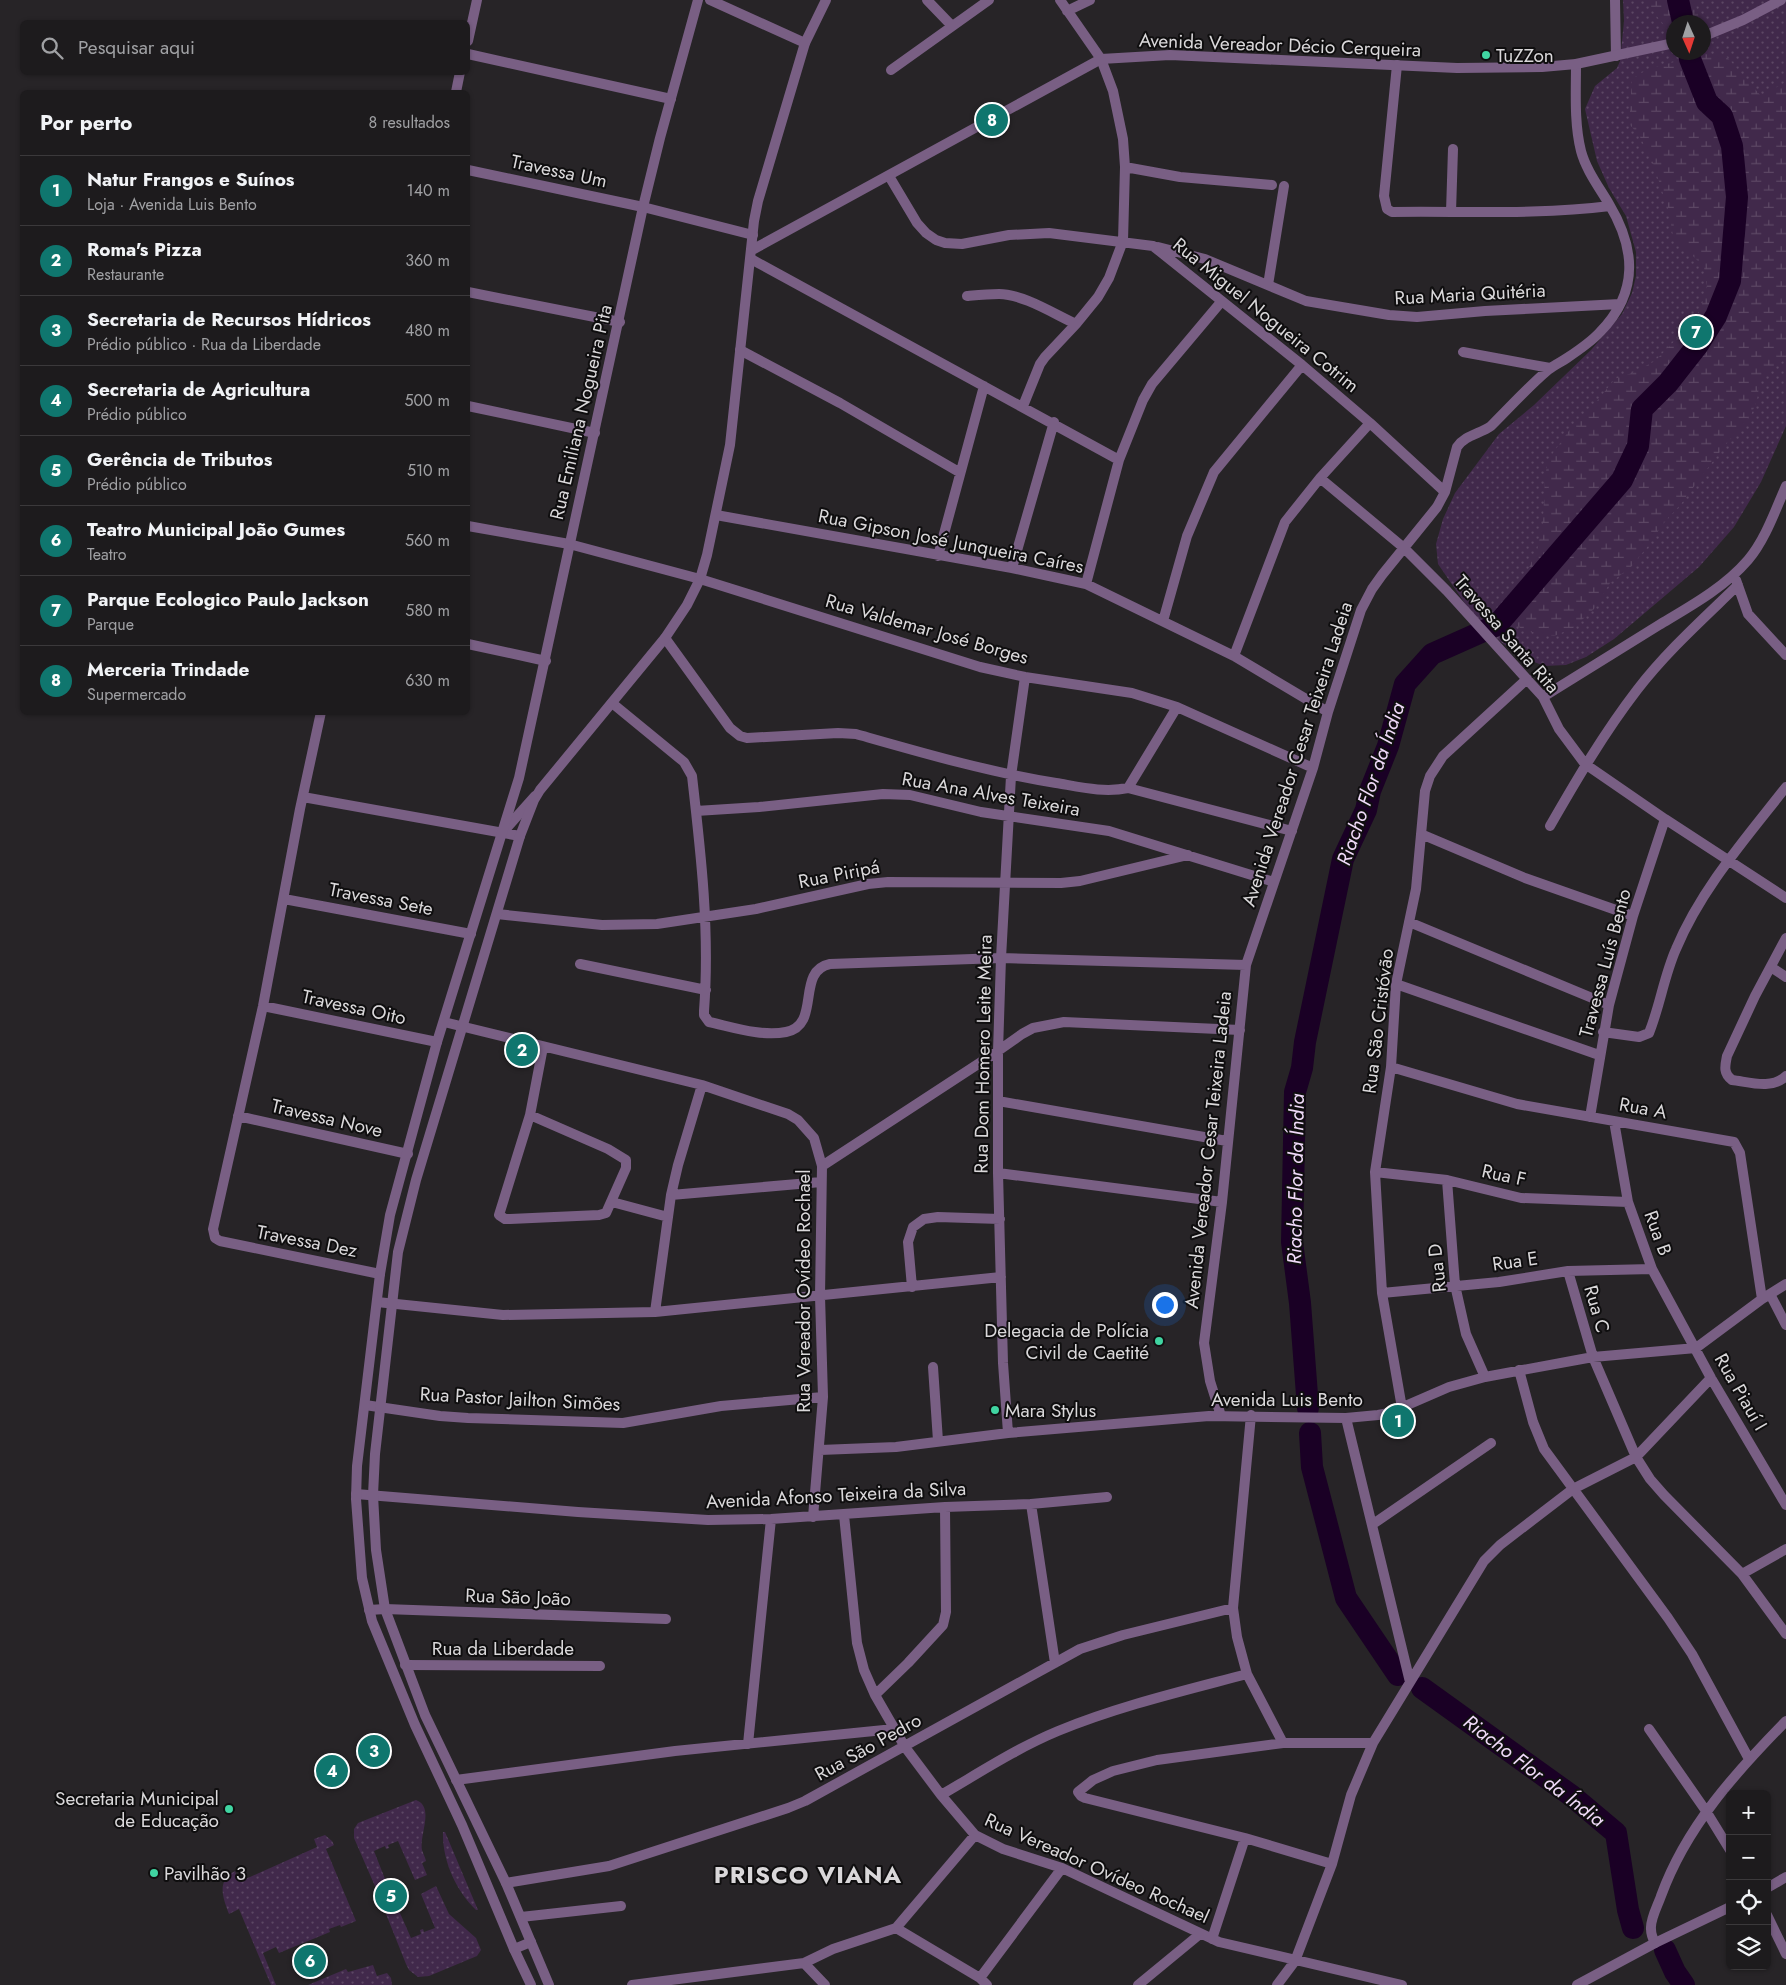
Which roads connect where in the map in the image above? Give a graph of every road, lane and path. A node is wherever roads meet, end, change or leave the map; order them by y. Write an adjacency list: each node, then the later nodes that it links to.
1 (477, 0): 13 (street)
2 (698, 0): 25 (street, Rua Emiliana Nogueira Pita)
3 (710, 0): 15 (street)
4 (826, 0): 15 (street)
5 (928, 0): 12 (street)
6 (989, 0): 12 (street)
7 (1060, 0): 11 (street)
8 (1090, 0): 11 (street)
9 (1615, 0): 18 (street)
10 (1781, 0): 14 (street)
11 (1067, 11): 19 (street)
12 (952, 26): 22 (street)
13 (470, 32)
14 (1711, 33)
15 (805, 43): 35 (street)
16 (1666, 45): 18 (street, Avenida Vereador Décio Cerqueira)
17 (470, 54): 25 (street)
18 (1616, 56): 20 (street, Avenida Vereador Décio Cerqueira)
19 (1101, 59): 21 (street, Avenida Vereador Décio Cerqueira); 27 (street); 29 (street, Avenida Vereador Décio Cerqueira)
20 (1576, 64): 21 (street, Avenida Vereador Décio Cerqueira); 32 (street, Avenida Vereador Cesar Teixeira Ladeia)
21 (1397, 65): 34 (street)
22 (890, 70)
23 (459, 75): 24 (street)
24 (456, 90)
25 (671, 98): 33 (street, Rua Emiliana Nogueira Pita)
26 (1454, 149): 34 (street)
27 (1125, 167): 30 (street); 36 (street)
28 (470, 170): 33 (street, Travessa Um)
29 (889, 176): 36 (street, Rua Miguel Nogueira Cotrim); 38 (street, Avenida Vereador Décio Cerqueira)
30 (1272, 185)
31 (1284, 186): 39 (street)
32 (1610, 206): 34 (street); 43 (street, Avenida Vereador Cesar Teixeira Ladeia)
33 (644, 207): 35 (street, Travessa Um); 44 (street, Rua Emiliana Nogueira Pita)
34 (1451, 212)
35 (753, 235): 38 (street)
36 (1123, 241): 37 (street, Rua Miguel Nogueira Cotrim); 45 (street)
37 (1153, 246): 39 (street, Rua Maria Quitéria); 42 (street, Rua Miguel Nogueira Cotrim)
38 (752, 254): 46 (street); 50 (street)
39 (1268, 284): 43 (street, Rua Maria Quitéria)
40 (470, 292): 44 (street)
41 (967, 296): 45 (street)
42 (1222, 302): 48 (street, Rua Miguel Nogueira Cotrim); 56 (street)
43 (1620, 304): 49 (street, Avenida Vereador Cesar Teixeira Ladeia)
44 (620, 322): 55 (street, Rua Emiliana Nogueira Pita)
45 (1076, 324): 52 (street)
46 (740, 350): 57 (street); 61 (street)
47 (1463, 352): 49 (street)
48 (1302, 365): 54 (street, Rua Miguel Nogueira Cotrim); 71 (street)
49 (1550, 368): 59 (street, Avenida Vereador Cesar Teixeira Ladeia)
50 (984, 386): 52 (street); 57 (street)
51 (470, 406): 55 (street)
52 (1023, 406): 53 (street)
53 (1054, 422): 56 (street); 66 (street)
54 (1370, 422): 58 (street); 59 (street, Rua Miguel Nogueira Cotrim)
55 (595, 433): 63 (street, Rua Emiliana Nogueira Pita)
56 (1119, 460): 69 (street)
57 (959, 472): 65 (street)
58 (1320, 478): 64 (street, Travessa Santa Rita); 75 (street)
59 (1445, 492): 64 (street, Avenida Vereador Cesar Teixeira Ladeia)
60 (1785, 495): 67 (street)
61 (716, 515): 65 (street, Rua Gipson José Junqueira Caíres); 68 (street)
62 (470, 526): 63 (street, Rua Valdemar José Borges)
63 (569, 544): 68 (street, Rua Valdemar José Borges); 76 (street, Rua Emiliana Nogueira Pita)
64 (1404, 548): 78 (street, Travessa Santa Rita); 82 (street, Avenida Vereador Cesar Teixeira Ladeia)
65 (938, 556): 66 (street, Rua Gipson José Junqueira Caíres)
66 (1012, 568): 69 (street, Rua Gipson José Junqueira Caíres)
67 (1734, 574): 70 (street); 79 (street)
68 (700, 579): 72 (street); 77 (street, Rua Valdemar José Borges)
69 (1086, 584): 71 (street, Rua Gipson José Junqueira Caíres)
70 (1738, 585): 74 (street); 84 (street)
71 (1163, 621): 75 (street, Rua Gipson José Junqueira Caíres)
72 (665, 638): 80 (street); 86 (street)
73 (470, 644): 76 (street)
74 (1786, 655)
75 (1234, 656): 82 (street, Rua Gipson José Junqueira Caíres)
76 (546, 661): 96 (street, Rua Emiliana Nogueira Pita)
77 (1025, 677): 81 (street, Rua Valdemar José Borges); 86 (street, Rua Dom Homero Leite Meira)
78 (1527, 678): 79 (street, Travessa Santa Rita); 97 (street, Rua São Cristóvão)
79 (1543, 697): 84 (street, Travessa Santa Rita)
80 (612, 703): 89 (street); 91 (street)
81 (1176, 708): 85 (street, Rua Valdemar José Borges); 88 (street)
82 (1328, 712): 85 (street, Avenida Vereador Cesar Teixeira Ladeia)
83 (320, 715): 90 (street)
84 (1585, 764): 93 (street, Travessa Santa Rita); 94 (street)
85 (1313, 768): 95 (street, Avenida Vereador Cesar Teixeira Ladeia)
86 (1011, 776): 88 (street); 92 (street, Rua Dom Homero Leite Meira)
87 (1786, 787): 100 (street)
88 (1128, 788): 95 (street)
89 (540, 790): 96 (street); 98 (street)
90 (302, 797): 96 (street); 104 (street)
91 (696, 811): 92 (street, Rua Ana Alves Teixeira); 107 (street)
92 (1010, 816): 99 (street, Rua Ana Alves Teixeira); 102 (street, Rua Dom Homero Leite Meira)
93 (1665, 819): 100 (street, Travessa Santa Rita); 106 (street, Travessa Luís Bento)
94 (1550, 826)
95 (1292, 831): 101 (street, Avenida Vereador Cesar Teixeira Ladeia)
96 (503, 832): 98 (street); 109 (street, Rua Emiliana Nogueira Pita)
97 (1421, 834): 106 (street); 108 (street, Rua São Cristóvão)
98 (520, 836): 105 (street)
99 (1188, 856): 101 (street, Rua Ana Alves Teixeira); 102 (street, Rua Piripá)
100 (1729, 860): 103 (street, Travessa Santa Rita); 123 (street)
101 (1274, 882): 113 (street, Avenida Vereador Cesar Teixeira Ladeia)
102 (1006, 883): 107 (street, Rua Piripá); 111 (street, Rua Dom Homero Leite Meira)
103 (1786, 898)
104 (284, 899): 109 (street, Travessa Sete); 119 (street)
105 (497, 914): 107 (street, Rua Piripá); 121 (street)
106 (1633, 916): 118 (street, Travessa Luís Bento)
107 (706, 917): 117 (street)
108 (1409, 922): 116 (street, Rua São Cristóvão); 118 (street)
109 (471, 934): 120 (street, Rua Emiliana Nogueira Pita)
110 (1786, 938): 114 (street)
111 (1001, 958): 113 (street); 117 (street); 126 (street, Rua Dom Homero Leite Meira)
112 (580, 964): 117 (street)
113 (1246, 965): 122 (street, Avenida Vereador Cesar Teixeira Ladeia)
114 (1771, 967): 115 (street); 129 (street)
115 (1786, 977)
116 (1396, 984): 127 (street); 128 (street, Rua São Cristóvão)
117 (706, 990)
118 (1609, 1005): 123 (street, Travessa Luís Bento)
119 (263, 1006): 124 (street, Travessa Oito); 132 (street)
120 (444, 1022): 121 (street, Rua Vereador Ovídeo Rochael); 124 (street, Rua Emiliana Nogueira Pita)
121 (463, 1026): 125 (street, Rua Vereador Ovídeo Rochael); 160 (street)
122 (1240, 1030): 126 (street); 136 (street, Avenida Vereador Cesar Teixeira Ladeia)
123 (1603, 1032): 127 (street, Travessa Luís Bento)
124 (437, 1042): 137 (street, Rua Emiliana Nogueira Pita)
125 (543, 1047): 130 (street, Rua Vereador Ovídeo Rochael); 133 (street)
126 (998, 1051): 131 (street, Rua Dom Homero Leite Meira); 138 (street)
127 (1599, 1055): 134 (street, Travessa Luís Bento)
128 (1391, 1067): 134 (street, Rua A); 139 (street, Rua São Cristóvão)
129 (1786, 1076)
130 (702, 1085): 138 (street, Rua Vereador Ovídeo Rochael); 143 (street)
131 (998, 1101): 136 (street); 140 (street, Rua Dom Homero Leite Meira)
132 (238, 1116): 137 (street, Travessa Nove); 151 (street, Travessa Dez)
133 (530, 1116): 144 (street); 144 (street)
134 (1590, 1117): 135 (street, Rua A)
135 (1614, 1121): 146 (street, Rua B); 158 (street, Rua A)
136 (1227, 1141): 145 (street, Avenida Vereador Cesar Teixeira Ladeia)
137 (408, 1154): 151 (street, Rua Emiliana Nogueira Pita)
138 (822, 1166): 142 (street, Rua Vereador Ovídeo Rochael)
139 (1375, 1172): 141 (street, Rua F); 156 (street, Rua São Cristóvão)
140 (998, 1173): 145 (street); 148 (street, Rua Dom Homero Leite Meira)
141 (1447, 1180): 146 (street, Rua F); 154 (street, Rua D)
142 (822, 1182): 143 (street); 157 (street, Rua Vereador Ovídeo Rochael)
143 (671, 1195): 147 (street)
144 (612, 1202): 147 (street)
145 (1222, 1202): 173 (street, Avenida Vereador Cesar Teixeira Ladeia)
146 (1628, 1202): 149 (street, Rua B)
147 (668, 1217): 161 (street)
148 (1000, 1219): 152 (street, Rua Dom Homero Leite Meira); 155 (street)
149 (1652, 1268): 150 (street, Rua E); 163 (street, Rua B)
150 (1568, 1271): 154 (street, Rua E); 164 (street, Rua C)
151 (380, 1274): 159 (street, Rua Emiliana Nogueira Pita)
152 (1002, 1277): 155 (street); 176 (street, Rua Dom Homero Leite Meira)
153 (1786, 1284): 158 (street)
154 (1455, 1285): 156 (street, Rua E); 167 (street, Rua D)
155 (912, 1286): 157 (street)
156 (1382, 1293): 172 (street, Rua São Cristóvão)
157 (820, 1296): 161 (street); 169 (street, Rua Vereador Ovídeo Rochael)
158 (1766, 1296): 162 (street); 163 (street)
159 (377, 1302): 160 (street); 170 (street, Rua Emiliana Nogueira Pita)
160 (392, 1303): 161 (street); 171 (street)
161 (655, 1312)
162 (1786, 1325)
163 (1696, 1348): 164 (street, Avenida Luis Bento); 168 (street, Rua Piauí I)
164 (1593, 1357): 166 (street, Avenida Luis Bento); 180 (street, Rua C)
165 (933, 1367): 177 (street)
166 (1519, 1370): 167 (street, Avenida Luis Bento); 181 (street)
167 (1485, 1377): 172 (street, Avenida Luis Bento)
168 (1711, 1378): 180 (street); 186 (street, Rua Piauí I)
169 (823, 1396): 171 (street, Rua Pastor Jailton Simões); 179 (street, Rua Vereador Ovídeo Rochael)
170 (365, 1405): 171 (street, Rua Pastor Jailton Simões); 182 (street, Rua Emiliana Nogueira Pita)
171 (379, 1407): 183 (street)
172 (1402, 1408): 175 (street, Avenida Luis Bento)
173 (1222, 1416): 174 (street, Avenida Luis Bento); 176 (street, Avenida Luis Bento)
174 (1251, 1416): 175 (street, Avenida Luis Bento); 194 (street)
175 (1346, 1418): 191 (street)
176 (1008, 1433): 177 (street, Avenida Luis Bento)
177 (938, 1441): 179 (street, Avenida Luis Bento)
178 (1490, 1443): 191 (street)
179 (820, 1450): 189 (street, Rua Vereador Ovídeo Rochael)
180 (1636, 1457): 181 (street); 193 (street, Rua C)
181 (1573, 1489): 203 (street); 212 (street)
182 (356, 1494): 183 (street, Avenida Afonso Teixeira da Silva); 196 (street, Rua Emiliana Nogueira Pita)
183 (373, 1494): 190 (street, Avenida Afonso Teixeira da Silva); 195 (street)
184 (1107, 1497): 185 (street, Avenida Afonso Teixeira da Silva)
185 (1031, 1504): 187 (street, Avenida Afonso Teixeira da Silva); 199 (street)
186 (1786, 1505)
187 (945, 1507): 188 (street, Avenida Afonso Teixeira da Silva); 204 (street)
188 (844, 1515): 189 (street, Avenida Afonso Teixeira da Silva); 204 (street, Rua Vereador Ovídeo Rochael)
189 (814, 1517): 190 (street, Avenida Afonso Teixeira da Silva)
190 (771, 1519): 210 (street)
191 (1373, 1524): 203 (street)
192 (1786, 1549): 193 (street)
193 (1742, 1574): 198 (street, Rua C)
194 (1232, 1608): 199 (street, Rua São Pedro); 202 (street)
195 (384, 1609): 196 (street, Rua São João); 197 (street, Rua São João); 200 (street)
196 (369, 1610): 214 (street, Rua Emiliana Nogueira Pita)
197 (666, 1620)
198 (1786, 1634)
199 (1055, 1663): 211 (street, Rua São Pedro)
200 (405, 1665): 201 (street, Rua da Liberdade); 213 (street)
201 (600, 1666)
202 (1247, 1674): 208 (street); 216 (street)
203 (1410, 1682): 209 (street)
204 (875, 1695): 206 (street, Rua Vereador Ovídeo Rochael)
205 (1786, 1721): 212 (street)
206 (894, 1729): 210 (street); 211 (street, Rua Vereador Ovídeo Rochael)
207 (1649, 1729): 217 (street)
208 (1283, 1743): 209 (street); 219 (street)
209 (1373, 1743): 221 (street)
210 (748, 1744): 215 (street)
211 (905, 1747): 216 (street, Rua Vereador Ovídeo Rochael); 224 (street, Rua São Pedro)
212 (1749, 1759): 217 (street)
213 (451, 1769): 214 (street); 215 (street)
214 (438, 1775): 235 (street, Rua Emiliana Nogueira Pita)
215 (456, 1780): 224 (street)
216 (941, 1795): 218 (street, Rua Vereador Ovídeo Rochael)
217 (1706, 1812): 220 (street); 234 (street)
218 (975, 1835): 222 (street, Rua Vereador Ovídeo Rochael); 230 (street)
219 (1245, 1838): 221 (street); 232 (street)
220 (1726, 1844)
221 (1332, 1864): 237 (street)
222 (1062, 1868): 231 (street, Rua Vereador Ovídeo Rochael); 240 (street)
223 (1786, 1877): 225 (street)
224 (506, 1883): 228 (street)
225 (1771, 1886)
226 (621, 1906): 228 (street)
227 (1726, 1908): 234 (street)
228 (521, 1917): 233 (street)
229 (1771, 1923): 236 (street)
230 (896, 1928): 238 (street); 240 (street)
231 (1200, 1934): 232 (street, Rua Vereador Ovídeo Rochael); 245 (street)
232 (1212, 1939): 237 (street, Rua Vereador Ovídeo Rochael)
233 (531, 1942): 235 (street); 242 (street)
234 (1655, 1943): 248 (street)
235 (514, 1949): 241 (street, Rua Emiliana Nogueira Pita)
236 (1786, 1954)
237 (1295, 1961): 239 (street, Rua Vereador Ovídeo Rochael); 246 (street)
238 (804, 1962): 243 (street); 244 (street)
239 (1372, 1981): 247 (street, Rua Vereador Ovídeo Rochael)
240 (983, 1982)
241 (531, 1985)
242 (549, 1985)
243 (632, 1985)
244 (825, 1985)
245 (1138, 1985)
246 (1276, 1985)
247 (1402, 1985)
248 (1577, 1985)

